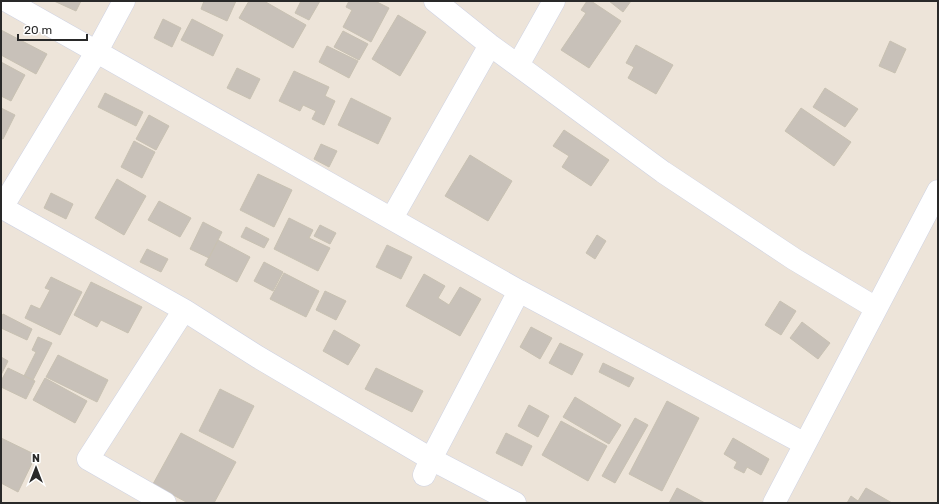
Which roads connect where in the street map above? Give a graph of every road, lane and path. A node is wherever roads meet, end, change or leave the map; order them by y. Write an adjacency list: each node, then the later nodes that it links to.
1 (7, 1): 6 (street)
2 (124, 1): 6 (street)
3 (435, 1): 5 (street)
4 (554, 1): 7 (street)
5 (490, 45): 7 (street); 10 (street)
6 (97, 51): 9 (street); 10 (street)
7 (518, 65): 12 (street)
8 (938, 191): 12 (street)
9 (1, 208): 13 (street)
10 (392, 218): 11 (street)
11 (519, 291): 14 (street); 15 (street)
12 (876, 308): 14 (street)
13 (184, 310): 15 (street); 16 (street)
14 (805, 444): 18 (street)
15 (427, 467): 17 (street)
16 (165, 503)
17 (515, 503)
18 (774, 503)

